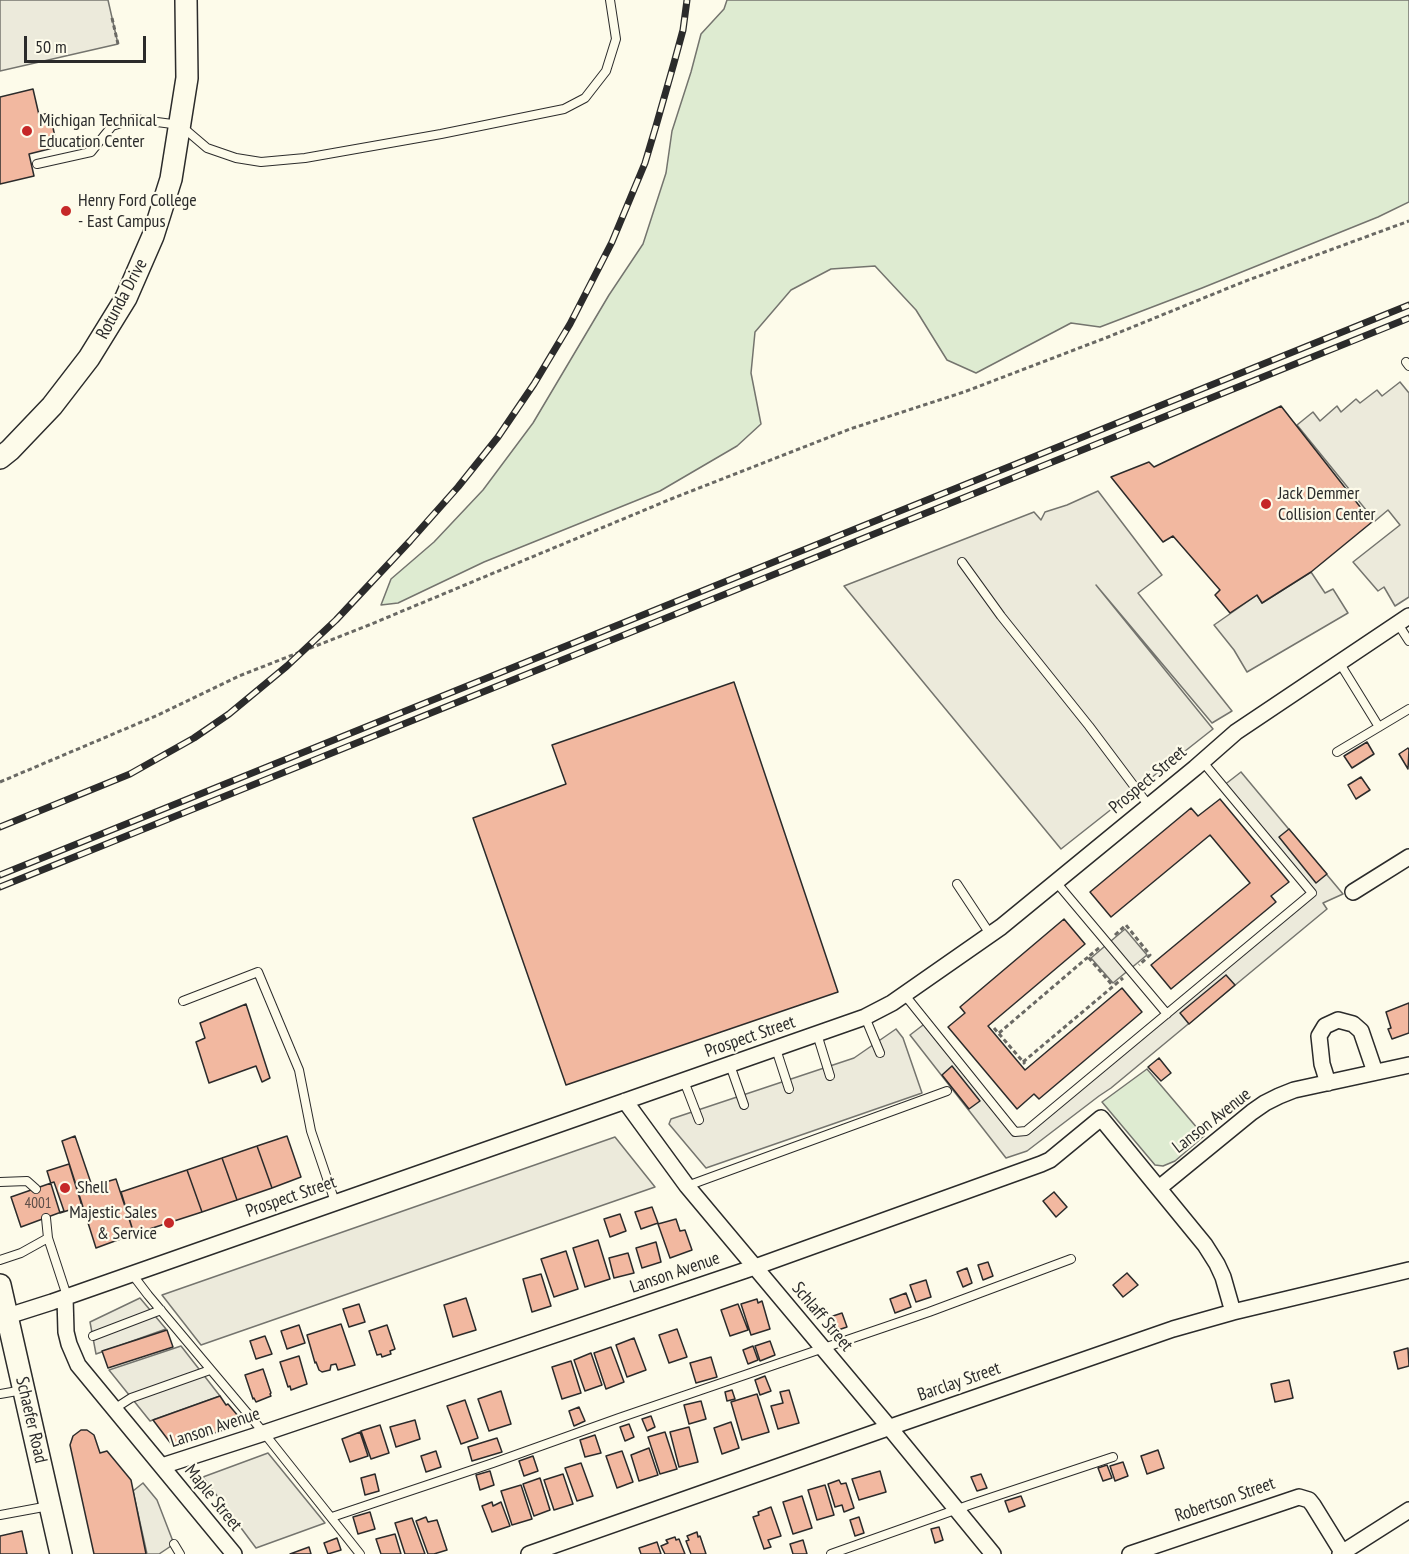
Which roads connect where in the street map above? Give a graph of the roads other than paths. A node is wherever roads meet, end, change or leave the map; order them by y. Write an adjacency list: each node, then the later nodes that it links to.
1 (186, 0): 3 (main road, Rotunda Drive)
2 (610, 0): 3 (lane)
3 (180, 125): 4 (lane); 5 (main road, Rotunda Drive)
4 (37, 164)
5 (0, 458)
6 (963, 562): 14 (lane)
7 (1403, 620): 8 (lane); 9 (street, Prospect Street)
8 (1409, 641)
9 (1340, 662): 11 (lane); 13 (street, Prospect Street)
10 (1409, 709): 11 (lane)
11 (1378, 727): 12 (lane)
12 (1336, 752)
13 (1202, 761): 14 (street, Prospect Street); 22 (lane)
14 (1149, 806): 16 (street, Prospect Street)
15 (1409, 857): 18 (street)
16 (1056, 882): 19 (street, Prospect Street); 22 (lane)
17 (957, 884): 19 (lane)
18 (1353, 892)
19 (990, 934): 20 (street, Prospect Street)
20 (904, 994): 22 (lane); 23 (street, Prospect Street)
21 (183, 1001): 42 (lane)
22 (1167, 1014)
23 (865, 1017): 24 (street, Prospect Street); 26 (lane)
24 (817, 1034): 25 (street, Prospect Street); 30 (lane)
25 (776, 1049): 27 (street, Prospect Street); 33 (lane)
26 (880, 1053)
27 (730, 1065): 31 (street, Prospect Street); 36 (lane)
28 (1409, 1065): 29 (street, Lanson Avenue)
29 (1375, 1072): 32 (street, Lanson Avenue); 32 (street)
30 (830, 1076)
31 (684, 1081): 35 (street, Prospect Street); 37 (lane)
32 (1328, 1083): 40 (street, Lanson Avenue)
33 (789, 1089)
34 (947, 1091): 39 (lane)
35 (625, 1101): 39 (street, Schlaff Street); 42 (street, Prospect Street)
36 (744, 1104)
37 (699, 1120)
38 (0, 1182): 41 (lane)
39 (687, 1186): 47 (street, Schlaff Street)
40 (1159, 1188): 47 (street, Lanson Avenue); 53 (street, Lanson Avenue)
41 (36, 1189)
42 (335, 1202): 49 (street, Prospect Street)
43 (46, 1218): 44 (lane)
44 (48, 1238): 46 (lane); 51 (lane)
45 (1071, 1259): 56 (lane)
46 (0, 1260)
47 (755, 1267): 56 (street, Schlaff Street); 62 (street, Lanson Avenue)
48 (1409, 1270): 53 (street, Barclay Street)
49 (131, 1273): 51 (street, Prospect Street); 52 (lane)
50 (0, 1286): 54 (main road, Schaefer Road)
51 (66, 1297): 54 (street, Prospect Street); 60 (street, Maple Street)
52 (161, 1310): 55 (lane); 57 (lane)
53 (1233, 1312): 61 (street, Barclay Street)
54 (8, 1316): 58 (main road, Schaefer Road)
55 (93, 1336)
56 (822, 1348): 61 (street, Schlaff Street); 69 (lane)
57 (210, 1370): 60 (lane); 62 (lane)
58 (24, 1389): 59 (lane); 65 (main road, Schaefer Road)
59 (0, 1394)
60 (114, 1408): 64 (street, Maple Street)
61 (890, 1427): 66 (street, Schlaff Street); 76 (street, Barclay Street)
62 (264, 1433): 64 (street, Lanson Avenue); 69 (lane)
63 (1113, 1457): 66 (lane)
64 (162, 1466): 74 (street, Maple Street)
65 (50, 1505): 68 (lane); 72 (main road, Schaefer Road)
66 (957, 1510): 77 (lane); 78 (street, Schlaff Street)
67 (1409, 1510): 71 (street)
68 (0, 1515)
69 (332, 1517): 75 (lane)
70 (174, 1544): 73 (lane)
71 (1341, 1553): 79 (street, Robertson Street)
72 (61, 1554)
73 (180, 1554)
74 (234, 1554)
75 (360, 1554)
76 (529, 1554)
77 (831, 1554)
78 (993, 1554)
79 (1130, 1554)

